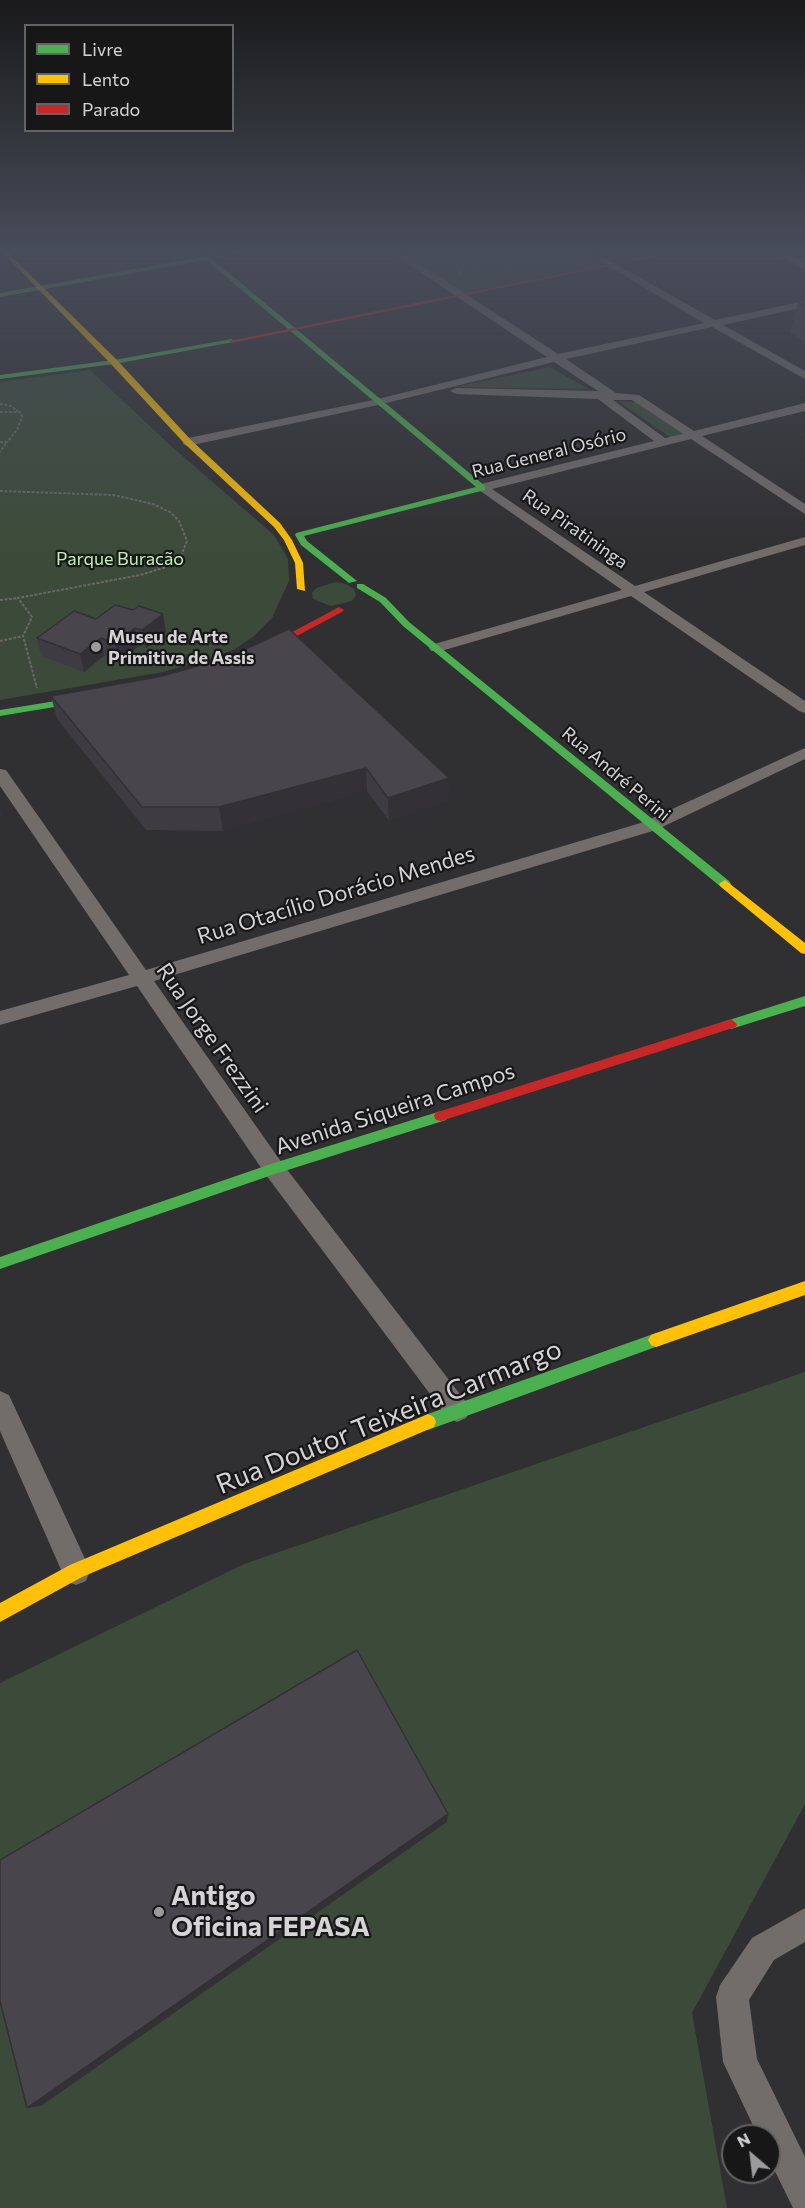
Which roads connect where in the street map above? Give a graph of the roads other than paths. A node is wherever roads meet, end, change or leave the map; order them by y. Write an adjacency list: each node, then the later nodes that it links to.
1 (105, 353): 8 (main road)
2 (164, 353): 8 (main road)
3 (321, 353): 14 (main road, Rua Piratininga)
4 (548, 353): 7 (street)
5 (580, 353): 7 (street)
6 (765, 353): 9 (street)
7 (556, 358): 11 (street); 13 (street)
8 (114, 362): 10 (main road); 17 (main road)
9 (805, 376)
10 (0, 377)
11 (428, 390): 12 (street); 14 (street)
12 (597, 394): 13 (street); 18 (street)
13 (611, 394): 16 (street)
14 (378, 402): 17 (street); 19 (main road, Rua Piratininga)
15 (805, 407): 16 (street, Rua General Osório)
16 (692, 435): 18 (street, Rua General Osório); 20 (street)
17 (188, 442): 25 (main road)
18 (664, 443): 19 (street, Rua General Osório)
19 (482, 488): 21 (main road, Rua General Osório); 24 (street, Rua Piratininga)
20 (805, 510)
21 (302, 533): 23 (main road, Rua André Perini)
22 (805, 540): 24 (street)
23 (356, 583): 25 (main road); 26 (main road); 28 (main road, Rua André Perini)
24 (632, 592): 30 (street); 32 (street, Rua Piratininga)
25 (303, 600): 26 (main road)
26 (348, 609): 29 (main road)
27 (375, 612): 28 (main road, Rua André Perini)
28 (406, 624): 30 (main road, Rua André Perini)
29 (275, 629)
30 (436, 648): 36 (main road, Rua André Perini)
31 (107, 696): 33 (main road)
32 (805, 708)
33 (0, 713)
34 (805, 753): 36 (street, Rua Otacílio Dorácio Mendes)
35 (0, 774): 38 (street, Rua Jorge Frezzini)
36 (650, 826): 37 (main road, Rua André Perini); 38 (street, Rua Otacílio Dorácio Mendes)
37 (805, 950)
38 (142, 978): 40 (street, Rua Otacílio Dorácio Mendes); 41 (street, Rua Jorge Frezzini)
39 (805, 1001): 41 (main road, Avenida Siqueira Campos)
40 (0, 1018)
41 (274, 1169): 42 (main road, Avenida Siqueira Campos); 45 (street, Rua Jorge Frezzini)
42 (0, 1263)
43 (805, 1288): 45 (main road, Rua Doutor Teixeira Carmargo)
44 (0, 1404): 46 (street)
45 (457, 1410): 46 (main road, Rua Doutor Teixeira Carmargo)
46 (76, 1571): 47 (main road, Rua Doutor Teixeira Carmargo)
47 (0, 1613)
48 (805, 1924): 49 (street)
49 (805, 2195)

